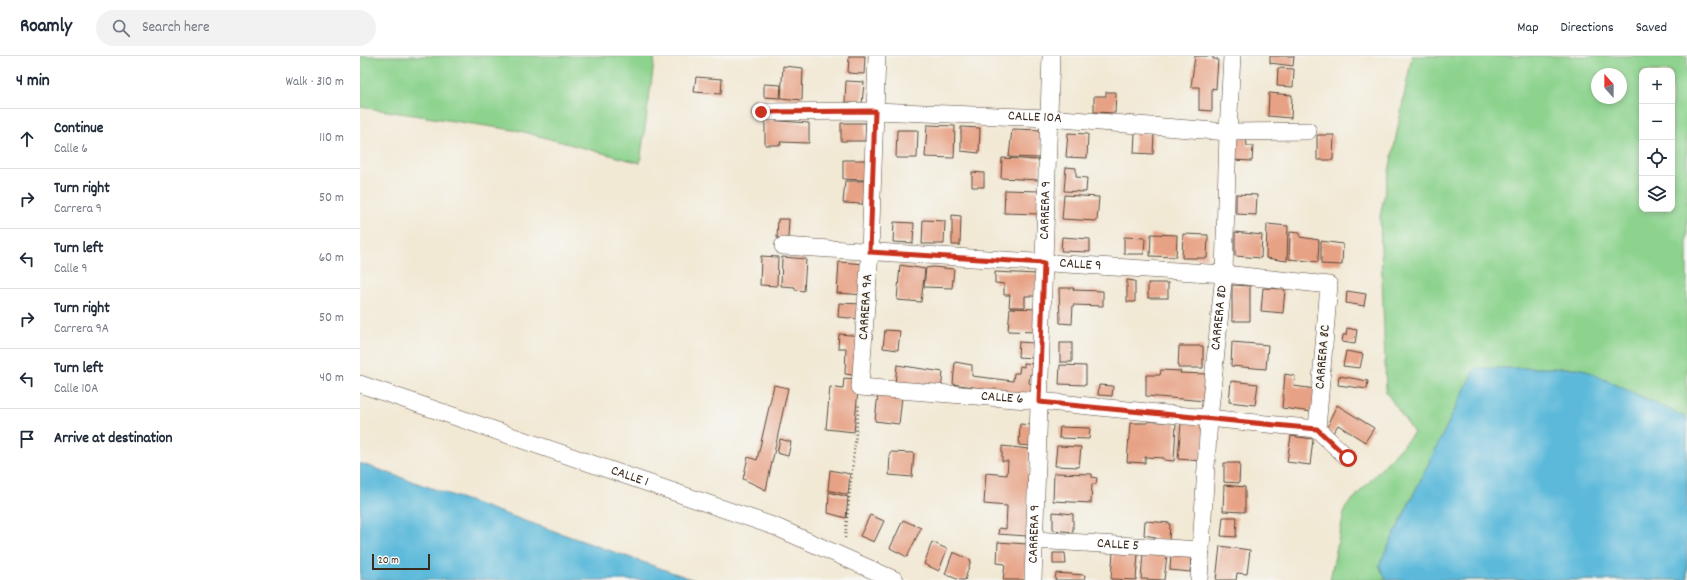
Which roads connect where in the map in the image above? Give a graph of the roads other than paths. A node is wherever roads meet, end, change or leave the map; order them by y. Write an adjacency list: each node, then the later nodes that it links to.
1 (877, 56): 4 (street, CARRERA 9A)
2 (1051, 56): 6 (street, CARRERA 9)
3 (1232, 56): 8 (street, CARRERA 8D)
4 (875, 111): 5 (street, CALLE 10A); 6 (street, CALLE 10A); 10 (street, CARRERA 9A)
5 (761, 112)
6 (1048, 118): 8 (street, CALLE 10A); 11 (street, CARRERA 9)
7 (1308, 131): 8 (street, CALLE 10A)
8 (1228, 132): 12 (street, CARRERA 8D)
9 (783, 246): 10 (street, CALLE 9)
10 (870, 252): 11 (street, CALLE 9); 15 (street, CARRERA 9A)
11 (1044, 263): 12 (street, CALLE 9); 16 (street, CARRERA 9)
12 (1224, 274): 13 (street, CALLE 9); 17 (street, CARRERA 8D)
13 (1329, 285): 18 (street, CARRERA 8C)
14 (360, 384): 22 (street, CALLE 1)
15 (860, 386): 16 (street, CALLE 6)
16 (1039, 402): 17 (street, CALLE 6); 20 (street, CARRERA 9)
17 (1209, 419): 18 (street, CALLE 6); 21 (street, CARRERA 8D)
18 (1317, 429): 19 (street)
19 (1348, 458)
20 (1034, 540): 21 (street, CALLE 5); 23 (street, CARRERA 9)
21 (1201, 550): 24 (street, CARRERA 8D)
22 (895, 580)
23 (1033, 580)
24 (1199, 580)

